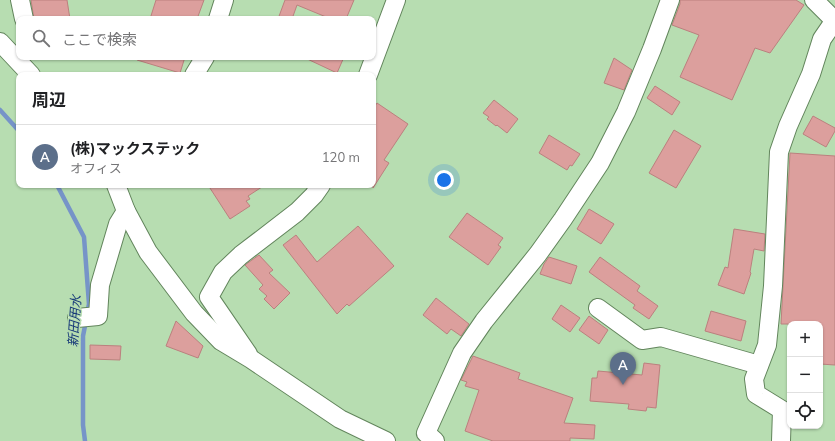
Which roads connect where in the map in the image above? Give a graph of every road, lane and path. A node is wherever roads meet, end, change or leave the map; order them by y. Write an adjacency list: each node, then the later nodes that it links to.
1 (20, 0): 6 (street)
2 (224, 0): 7 (street)
3 (396, 0): 10 (street)
4 (670, 0): 28 (street)
5 (814, 0): 8 (street)
6 (23, 16)
7 (219, 16)
8 (835, 20): 26 (street)
9 (0, 42): 11 (street)
10 (376, 54)
11 (16, 58)
12 (17, 60): 16 (street)
13 (30, 60): 17 (street)
14 (203, 60): 18 (street)
15 (374, 60): 19 (street)
16 (29, 72)
17 (32, 72)
18 (196, 72)
19 (369, 72)
20 (117, 188): 22 (street)
21 (319, 188): 25 (street)
22 (126, 211): 24 (street); 25 (street)
23 (598, 308): 26 (street)
24 (77, 318)
25 (251, 359): 27 (street)
26 (759, 365): 29 (street)
27 (386, 441)
28 (435, 441)
29 (781, 441)

